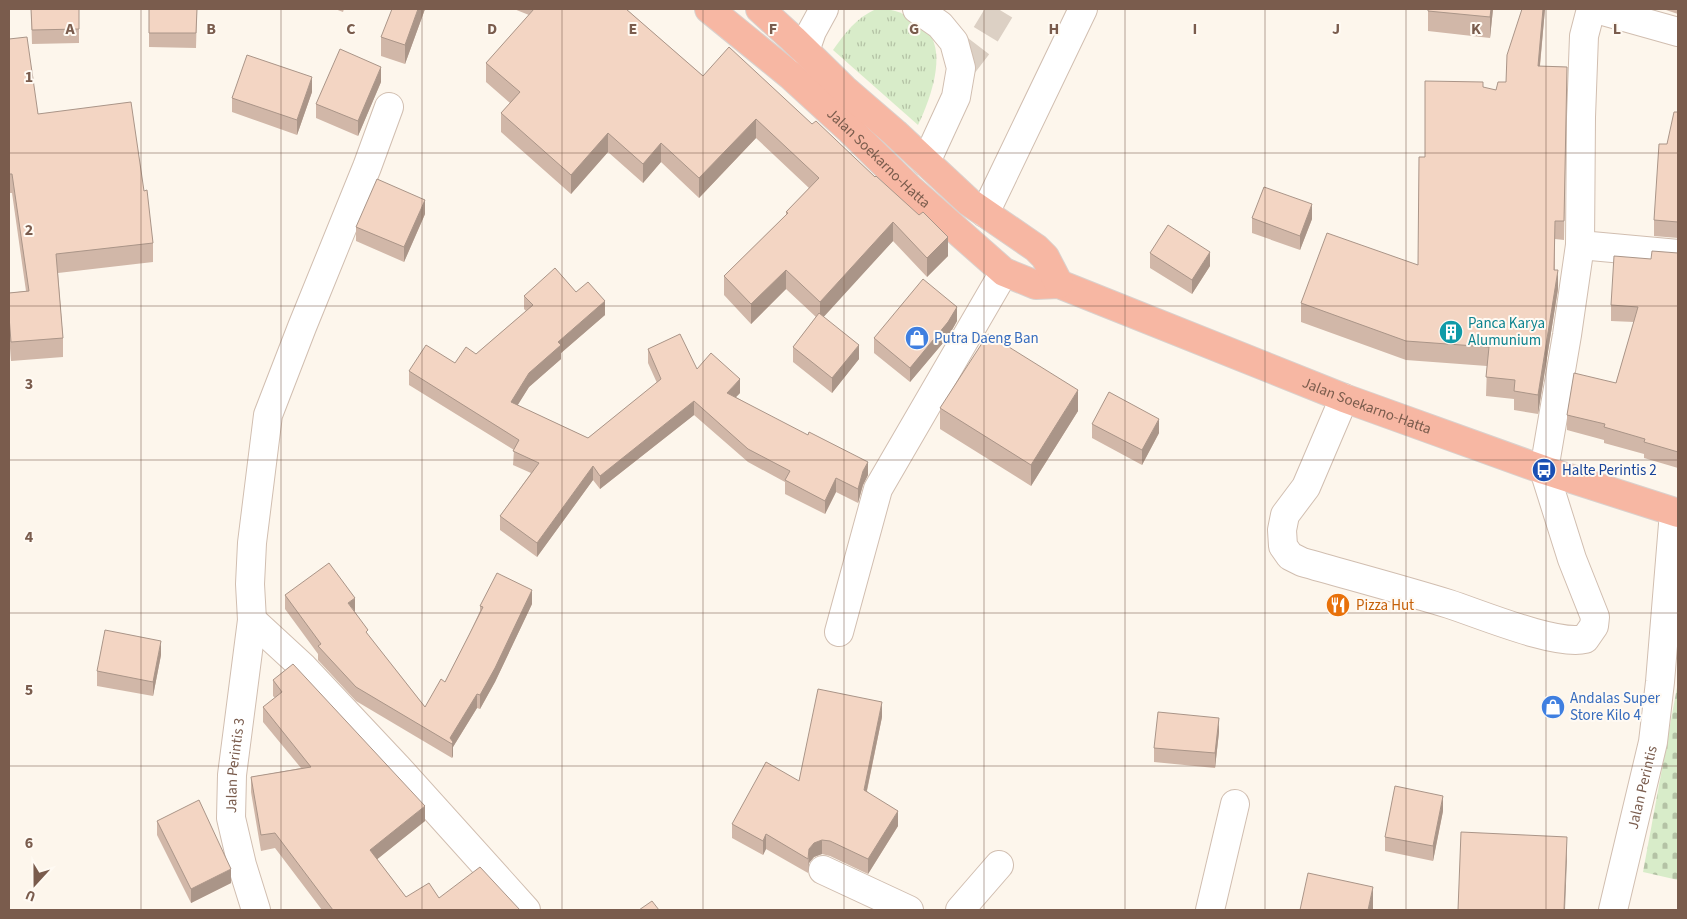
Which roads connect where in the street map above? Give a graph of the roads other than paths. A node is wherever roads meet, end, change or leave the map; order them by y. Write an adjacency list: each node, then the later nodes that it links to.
1 (708, 9): 10 (highway, Jalan Soekarno-Hatta)
2 (760, 9): 9 (highway, Jalan Soekarno-Hatta)
3 (823, 9): 9 (street)
4 (917, 9): 12 (street)
5 (1083, 9): 13 (street)
6 (1590, 9): 14 (street)
7 (1596, 9): 8 (street)
8 (1678, 32)
9 (805, 51): 10 (highway); 12 (highway, Jalan Soekarno-Hatta)
10 (790, 75): 16 (highway, Jalan Soekarno-Hatta)
11 (389, 107): 21 (street, Jalan Perintis 3)
12 (926, 162): 13 (highway, Jalan Soekarno-Hatta)
13 (985, 213): 17 (highway, Jalan Soekarno-Hatta)
14 (1580, 245): 15 (street); 19 (street)
15 (1678, 254)
16 (1004, 272): 17 (highway, Jalan Soekarno-Hatta); 22 (street)
17 (1059, 284): 18 (highway, Jalan Soekarno-Hatta)
18 (1344, 398): 19 (highway, Jalan Soekarno-Hatta); 19 (street)
19 (1544, 470): 20 (highway, Jalan Soekarno-Hatta)
20 (1676, 512): 31 (street, Jalan Perintis)
21 (252, 620): 26 (street, Jalan Perintis 3); 27 (street)
22 (839, 632)
23 (1234, 804): 30 (street)
24 (999, 864): 29 (street)
25 (823, 870): 28 (street)
26 (256, 910)
27 (526, 910)
28 (909, 910)
29 (960, 910)
30 (1210, 910)
31 (1613, 910)

